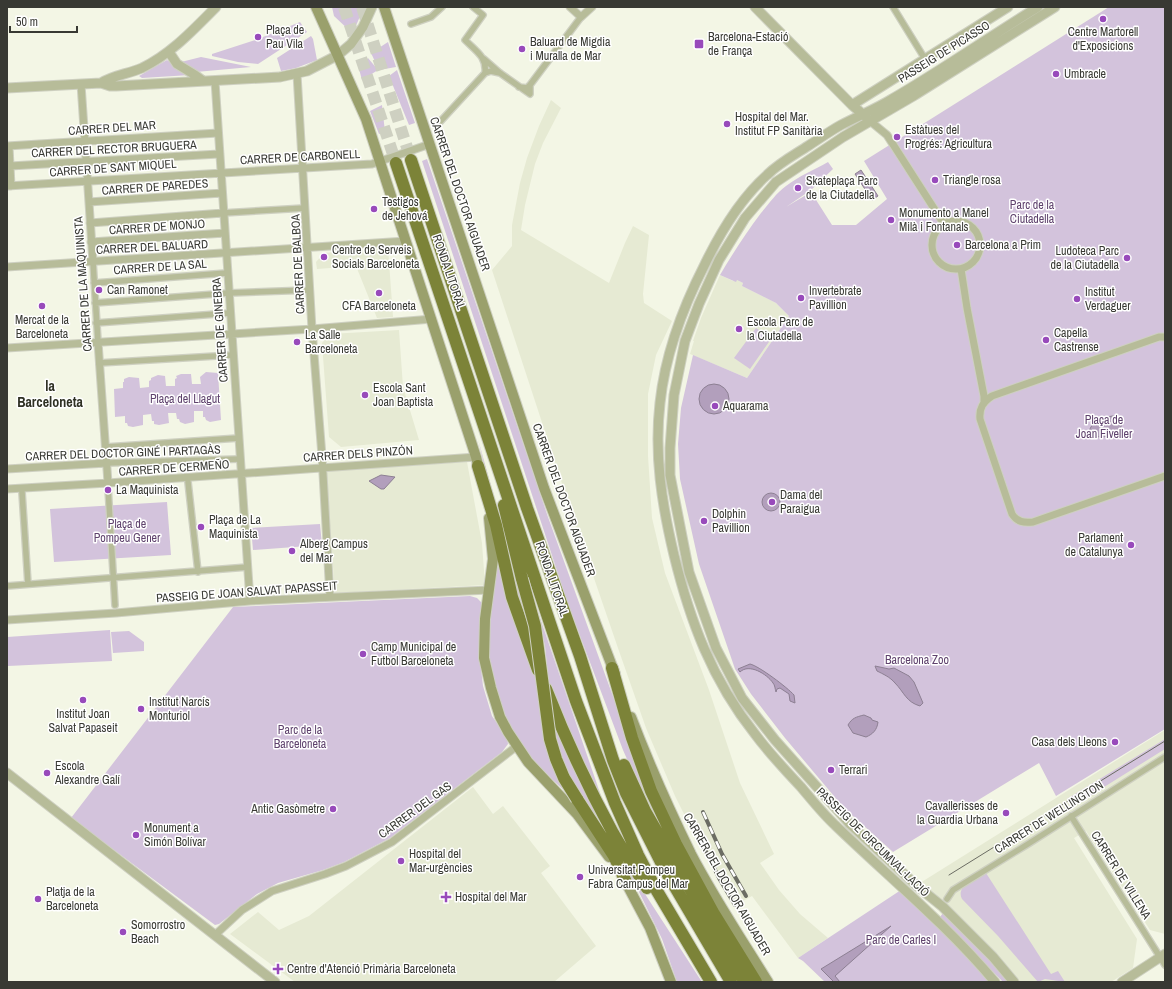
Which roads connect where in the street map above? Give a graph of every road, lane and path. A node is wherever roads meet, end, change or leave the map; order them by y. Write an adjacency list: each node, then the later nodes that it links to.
1 (216, 7): 16 (street)
2 (316, 7): 17 (main road)
3 (372, 7): 17 (street)
4 (384, 7): 37 (main road, CARRER DEL DOCTOR AIGUADER)
5 (442, 7): 15 (street)
6 (473, 7): 18 (street)
7 (570, 7): 14 (street)
8 (592, 7): 14 (street)
9 (756, 7): 30 (street)
10 (892, 7): 19 (street)
11 (1008, 7): 19 (street)
12 (1038, 7): 31 (street, PASSEIG DE PICASSO)
13 (1055, 7): 33 (street, PASSEIG DE CIRCUMVAL·LACIÓ)
14 (581, 17): 27 (street)
15 (411, 24)
16 (169, 52): 23 (street); 25 (street)
17 (338, 55): 22 (street); 42 (main road)
18 (483, 58): 20 (street); 21 (street)
19 (925, 59): 30 (street)
20 (500, 72): 21 (street); 29 (street)
21 (485, 73): 34 (street)
22 (296, 74): 24 (street); 45 (street, CARRER DE BALBOA)
23 (203, 81): 24 (street); 25 (street)
24 (215, 81): 35 (street, CARRER DE GINEBRA)
25 (101, 83): 26 (street)
26 (81, 84): 28 (street); 36 (street, CARRER DE LA MAQUINISTA)
27 (530, 85): 29 (street); 29 (street)
28 (7, 88)
29 (519, 88)
30 (852, 104): 32 (street)
31 (883, 104): 32 (street, PASSEIG DE PICASSO); 33 (street, PASSEIG DE PICASSO)
32 (863, 114): 33 (street); 121 (street, PASSEIG DE CIRCUMVAL·LACIÓ)
33 (870, 121): 54 (street); 122 (street, PASSEIG DE CIRCUMVAL·LACIÓ)
34 (438, 124)
35 (218, 133): 36 (street, CARRER DEL MAR); 39 (street, CARRER DE GINEBRA)
36 (85, 141): 38 (street, CARRER DEL MAR); 41 (street, CARRER DE LA MAQUINISTA)
37 (430, 144): 42 (street); 104 (main road, CARRER DEL DOCTOR AIGUADER)
38 (8, 146): 44 (street)
39 (220, 154): 41 (street, CARRER DEL RECTOR BRUGUERA); 46 (street, CARRER DE GINEBRA)
40 (411, 160): 103 (highway, RONDA LITORAL)
41 (87, 161): 44 (street, CARRER DEL RECTOR BRUGUERA); 47 (street, CARRER DE LA MAQUINISTA)
42 (380, 162): 45 (street, CARRER DE CARBONELL); 57 (main road)
43 (396, 163): 81 (highway, RONDA LITORAL)
44 (10, 166): 48 (street)
45 (303, 168): 46 (street, CARRER DE CARBONELL); 51 (street, CARRER DE BALBOA)
46 (221, 172): 47 (street, CARRER DE SANT MIQUEL); 49 (street, CARRER DE GINEBRA)
47 (88, 181): 48 (street, CARRER DE SANT MIQUEL); 50 (street, CARRER DE LA MAQUINISTA)
48 (9, 186)
49 (222, 194): 50 (street, CARRER DE PAREDES); 52 (street, CARRER DE GINEBRA)
50 (89, 202): 53 (street, CARRER DE LA MAQUINISTA)
51 (305, 208): 52 (street); 58 (street, CARRER DE BALBOA)
52 (223, 213): 53 (street); 55 (street, CARRER DE GINEBRA)
53 (90, 223): 56 (street, CARRER DE LA MAQUINISTA)
54 (944, 224): 62 (street); 62 (street)
55 (225, 233): 56 (street, CARRER DE MONJO); 59 (street, CARRER DE GINEBRA)
56 (91, 242): 60 (street, CARRER DE LA MAQUINISTA)
57 (406, 242): 58 (street, CARRER DEL BALUARD); 69 (main road)
58 (307, 247): 59 (street, CARRER DEL BALUARD); 65 (street, CARRER DE BALBOA)
59 (226, 254): 60 (street, CARRER DEL BALUARD); 63 (street, CARRER DE GINEBRA)
60 (92, 262): 61 (street, CARRER DEL BALUARD); 64 (street, CARRER DE LA MAQUINISTA)
61 (7, 267)
62 (962, 269): 78 (street)
63 (227, 273): 64 (street, CARRER DE LA SAL); 66 (street, CARRER DE GINEBRA)
64 (94, 283): 67 (street, CARRER DE LA MAQUINISTA)
65 (310, 290): 66 (street); 71 (street, CARRER DE BALBOA)
66 (229, 293): 67 (street); 68 (street, CARRER DE GINEBRA)
67 (95, 303): 70 (street, CARRER DE LA MAQUINISTA)
68 (230, 313): 70 (street); 72 (street, CARRER DE GINEBRA)
69 (432, 319): 71 (street); 83 (main road)
70 (96, 323): 74 (street, CARRER DE LA MAQUINISTA)
71 (312, 329): 72 (street); 85 (street, CARRER DE BALBOA)
72 (232, 334): 74 (street); 76 (street, CARRER DE GINEBRA)
73 (1165, 338): 78 (street)
74 (98, 342): 75 (street); 77 (street, CARRER DE LA MAQUINISTA)
75 (7, 348)
76 (233, 355): 77 (street); 79 (street, CARRER DE GINEBRA)
77 (99, 363): 80 (street, CARRER DE LA MAQUINISTA)
78 (984, 403): 88 (street)
79 (239, 438): 80 (street); 82 (street, CARRER DE GINEBRA)
80 (106, 446): 84 (street, CARRER DE LA MAQUINISTA)
81 (493, 451): 109 (highway, bridge); 112 (highway, RONDA LITORAL)
82 (240, 459): 84 (street, CARRER DEL DOCTOR GINÉ I PARTAGÀS); 87 (street, CARRER DE GINEBRA)
83 (477, 462): 85 (street, CARRER DELS PINZÓN); 98 (main road); 112 (highway)
84 (106, 463): 86 (street, CARRER DEL DOCTOR GINÉ I PARTAGÀS); 90 (street, CARRER DE LA MAQUINISTA)
85 (323, 467): 87 (street, CARRER DELS PINZÓN); 99 (street, CARRER DE BALBOA)
86 (7, 469)
87 (241, 474): 90 (street, CARRER DE CERMEÑO); 93 (street, CARRER DE GINEBRA)
88 (1165, 476)
89 (188, 482): 94 (street)
90 (108, 485): 91 (street, CARRER DE CERMEÑO); 95 (street, CARRER DE LA MAQUINISTA)
91 (7, 489)
92 (22, 492): 96 (street)
93 (248, 567): 94 (street); 100 (street, CARRER DE GINEBRA)
94 (198, 572): 95 (street)
95 (113, 578): 96 (street); 101 (street, CARRER DE LA MAQUINISTA)
96 (28, 584): 97 (street)
97 (7, 586)
98 (489, 590): 99 (street, PASSEIG DE JOAN SALVAT PAPASSEIT); 105 (main road)
99 (330, 597): 100 (street, PASSEIG DE JOAN SALVAT PAPASSEIT)
100 (250, 602): 102 (street, PASSEIG DE JOAN SALVAT PAPASSEIT)
101 (115, 605)
102 (7, 620)
103 (580, 656): 117 (highway, RONDA LITORAL); 118 (highway)
104 (612, 668): 119 (highway); 120 (main road, CARRER DEL DOCTOR AIGUADER)
105 (517, 746): 109 (main road); 111 (street, CARRER DEL GAS)
106 (1165, 757): 108 (street, CARRER DE WELLINGTON)
107 (7, 773): 111 (street)
108 (1071, 816): 110 (street, CARRER DE WELLINGTON); 113 (street, CARRER DE VILLENA)
109 (626, 882): 115 (main road)
110 (947, 899)
111 (215, 934): 114 (street)
112 (692, 950): 116 (highway, RONDA LITORAL)
113 (1163, 959): 123 (street)
114 (276, 982)
115 (671, 982)
116 (711, 982)
117 (730, 982)
118 (745, 982)
119 (756, 982)
120 (768, 982)
121 (995, 982)
122 (1014, 982)
123 (1122, 982)

